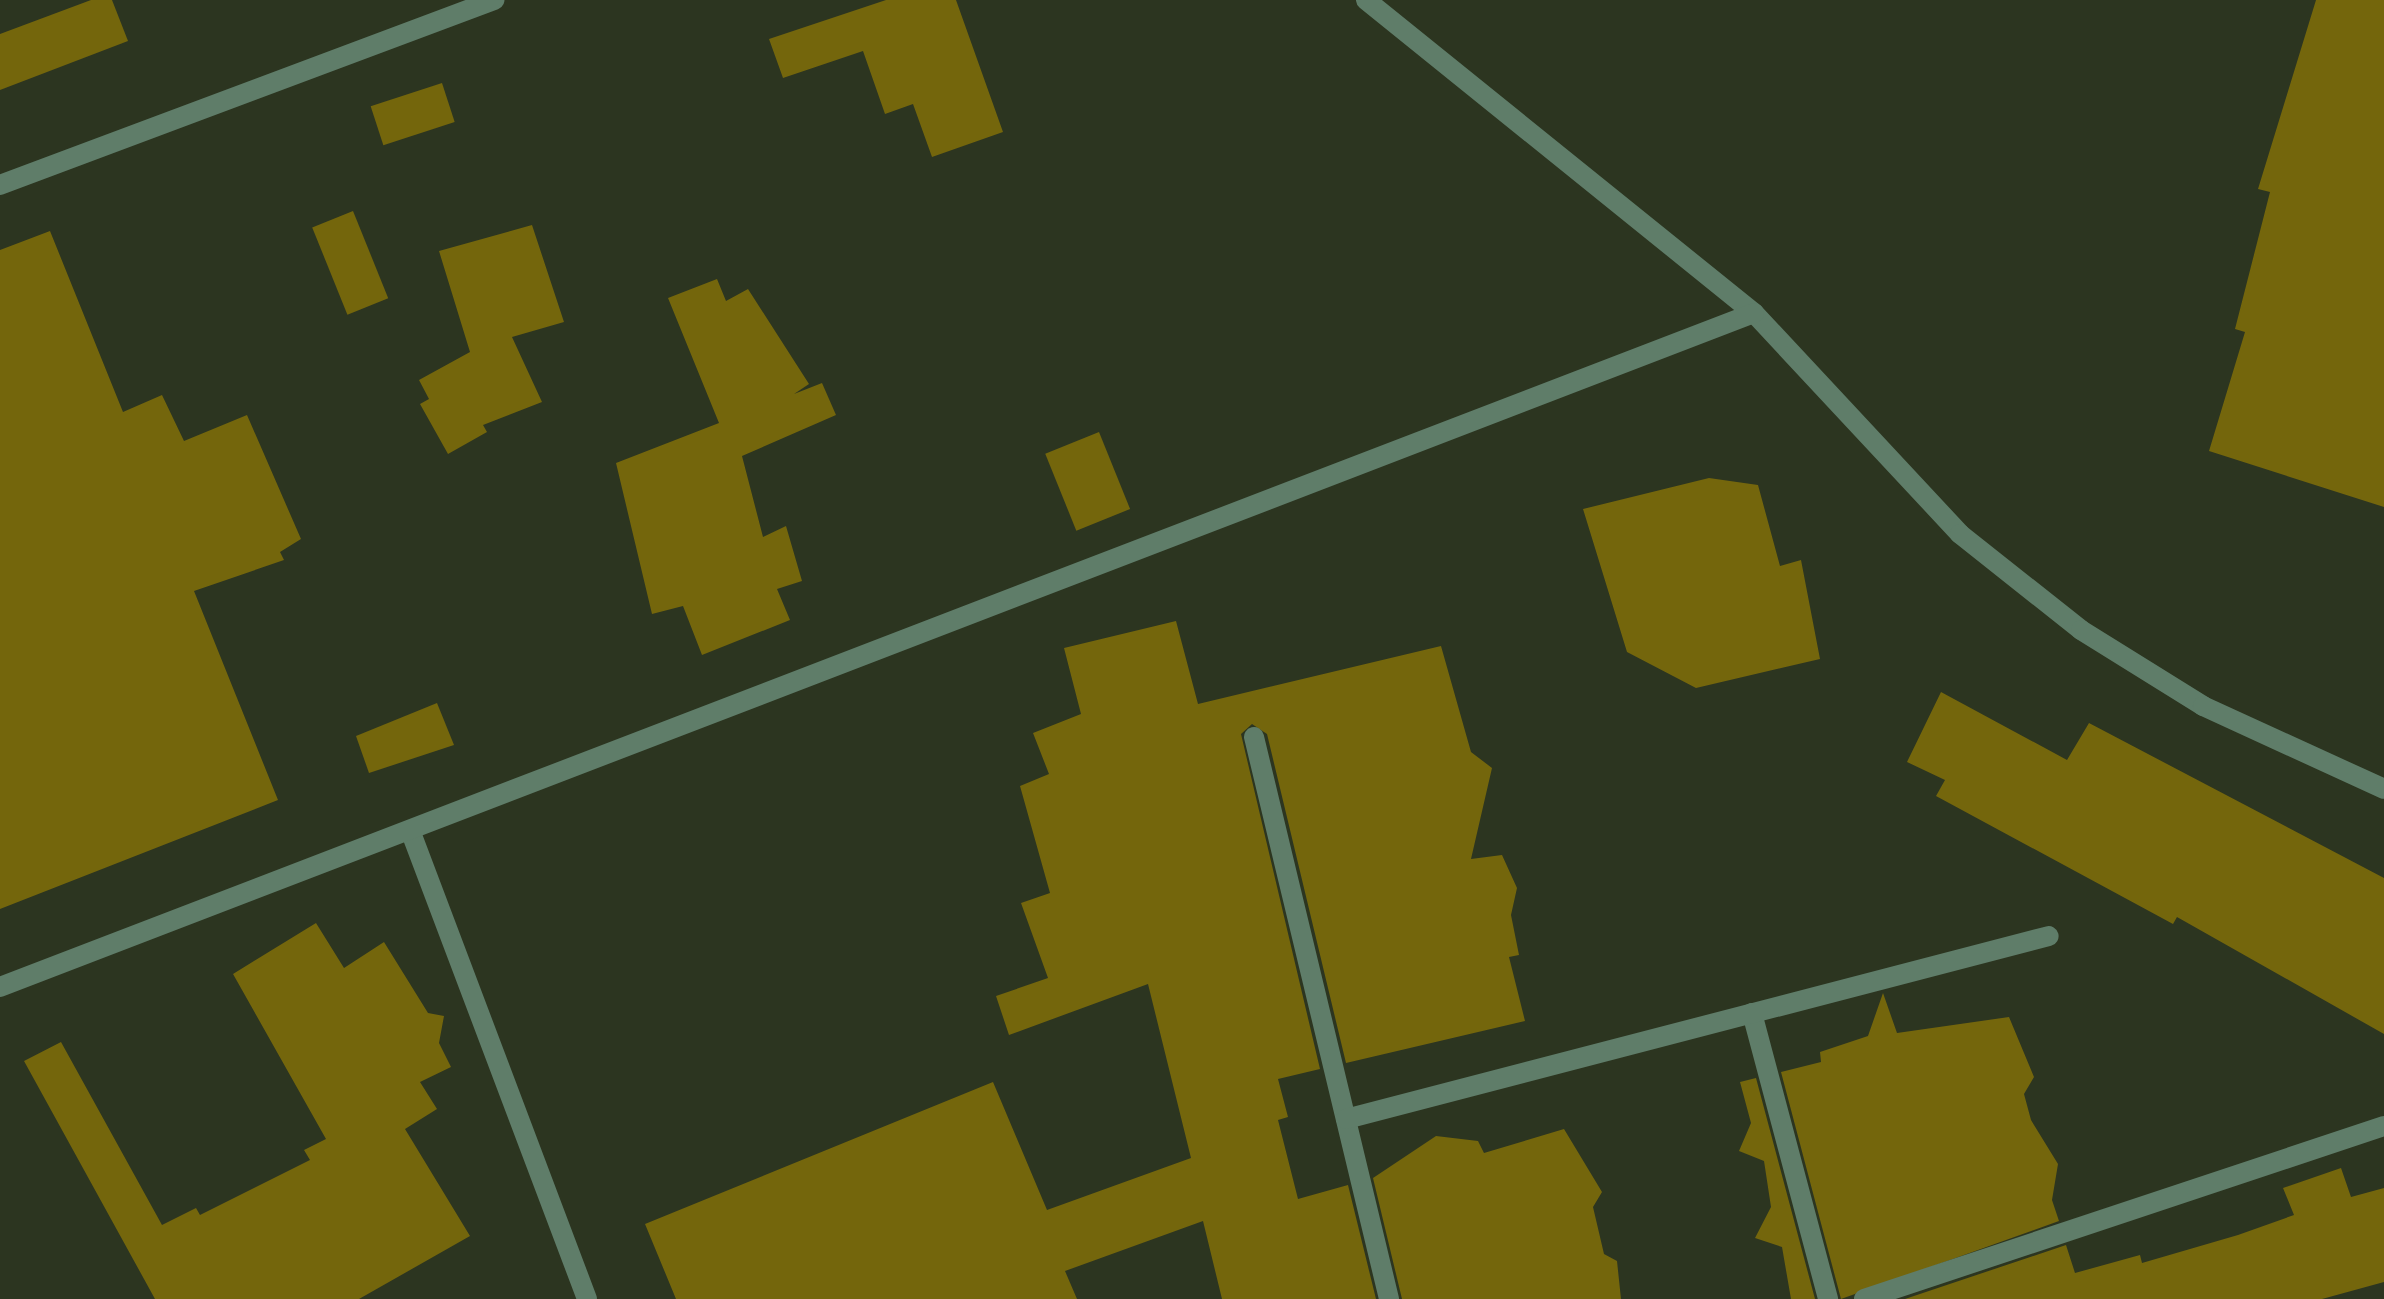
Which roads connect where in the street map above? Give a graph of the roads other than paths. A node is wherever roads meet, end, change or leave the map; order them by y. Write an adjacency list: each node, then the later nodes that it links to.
1 (494, 0): 3 (street)
2 (1366, 0): 4 (street)
3 (0, 185)
4 (1754, 313): 6 (street); 7 (street)
5 (1254, 737): 11 (street)
6 (2384, 789)
7 (410, 830): 9 (street); 13 (street)
8 (2049, 936): 10 (street)
9 (0, 987)
10 (1752, 1013): 11 (street); 15 (street)
11 (1346, 1119): 14 (street)
12 (2384, 1126): 16 (street)
13 (587, 1299)
14 (1389, 1299)
15 (1828, 1299)
16 (1864, 1299)

